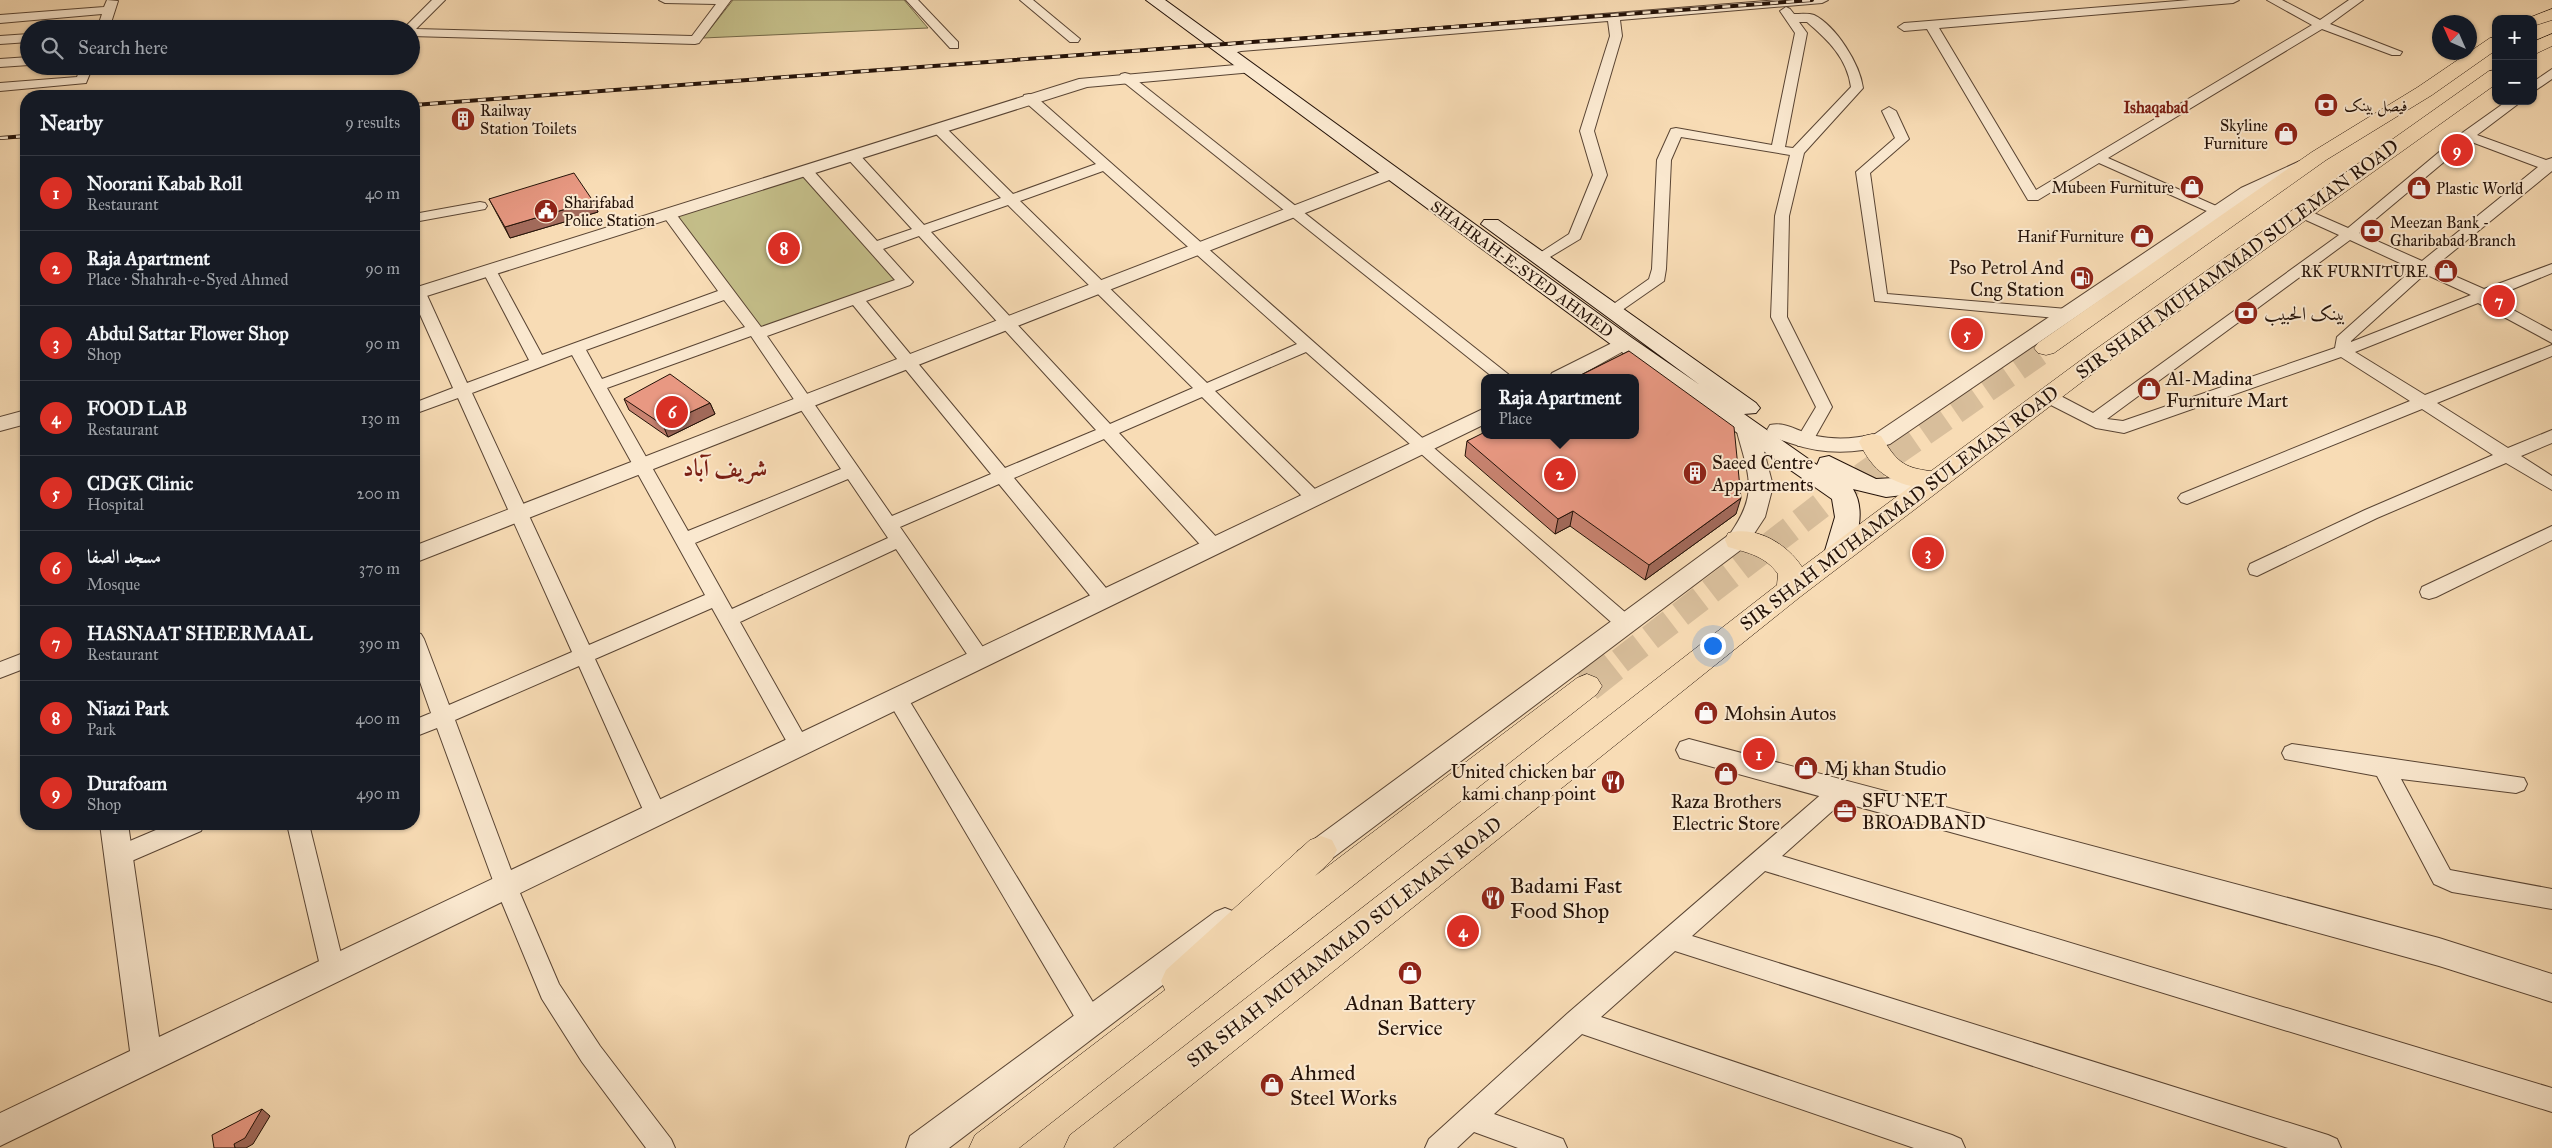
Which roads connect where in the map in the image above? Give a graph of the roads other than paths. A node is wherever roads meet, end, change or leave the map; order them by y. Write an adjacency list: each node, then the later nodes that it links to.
1 (439, 0): 19 (street)
2 (666, 0): 11 (street)
3 (912, 0): 29 (street)
4 (1026, 0): 26 (street)
5 (1154, 0): 32 (main road, SHAHRAH-E-SYED AHMED)
6 (1174, 0): 32 (main road, SHAHRAH-E-SYED AHMED)
7 (1822, 0): 12 (street)
8 (2233, 0): 21 (street)
9 (2273, 0): 22 (street)
10 (2357, 0): 22 (street)
11 (725, 1): 24 (street)
12 (1782, 3): 15 (street); 16 (street)
13 (110, 5): 17 (street); 18 (street)
14 (2552, 14): 20 (highway)
15 (1614, 17): 32 (street); 68 (street)
16 (1791, 18): 48 (street); 49 (street)
17 (0, 19)
18 (106, 20)
19 (418, 20)
20 (2537, 20)
21 (1931, 25): 23 (street); 52 (street)
22 (2321, 25): 33 (street); 52 (street)
23 (1904, 27)
24 (420, 32)
25 (20, 39): 28 (street)
26 (1074, 39)
27 (2552, 39): 31 (highway)
28 (0, 40)
29 (954, 45)
30 (2492, 45): 51 (highway, SIR SHAH MUHAMMAD SULEMAN ROAD)
31 (2537, 48)
32 (1232, 50): 36 (main road, SHAHRAH-E-SYED AHMED); 68 (main road, SHAHRAH-E-SYED AHMED)
33 (2396, 52)
34 (20, 62): 35 (street)
35 (0, 63)
36 (1247, 69): 39 (street); 56 (main road, SHAHRAH-E-SYED AHMED)
37 (2552, 73): 41 (street)
38 (84, 75): 42 (street)
39 (1125, 77): 43 (street); 59 (street)
40 (2492, 78): 62 (highway, SIR SHAH MUHAMMAD SULEMAN ROAD)
41 (2537, 85)
42 (2, 90)
43 (1029, 98): 46 (street); 54 (street)
44 (2510, 105): 47 (street)
45 (1889, 111): 79 (street)
46 (938, 128): 50 (street); 57 (street)
47 (2467, 136): 53 (street); 65 (street)
48 (1778, 150): 49 (street); 78 (street)
49 (1797, 152): 108 (street)
50 (852, 155): 55 (street); 64 (street)
51 (2319, 156): 60 (street); 85 (highway, SIR SHAH MUHAMMAD SULEMAN ROAD)
52 (2098, 158): 60 (street)
53 (2550, 165): 69 (street)
54 (1104, 166): 57 (street); 67 (street)
55 (805, 170): 61 (street); 66 (street)
56 (1391, 173): 59 (street); 83 (main road, SHAHRAH-E-SYED AHMED)
57 (1010, 199): 64 (street); 72 (street)
58 (480, 206): 63 (street)
59 (1294, 211): 67 (street); 91 (street)
60 (2218, 212): 79 (street)
61 (668, 213): 71 (street); 73 (street)
62 (2302, 213): 65 (street); 96 (highway, SIR SHAH MUHAMMAD SULEMAN ROAD)
63 (420, 217)
64 (922, 231): 66 (street); 80 (street)
65 (2351, 233): 69 (street); 102 (street)
66 (876, 248): 76 (street)
67 (1197, 249): 72 (street); 84 (street)
68 (1540, 259): 78 (main road, SHAHRAH-E-SYED AHMED)
69 (2424, 266): 75 (street); 88 (street)
70 (2552, 268): 75 (street)
71 (489, 270): 74 (street); 89 (street)
72 (1099, 287): 80 (street); 94 (street)
73 (728, 292): 81 (street); 86 (street)
74 (420, 293)
75 (2481, 296): 82 (street); 88 (street)
76 (856, 299): 81 (street); 90 (street)
77 (420, 302): 95 (street)
78 (1613, 310): 105 (main road, SHAHRAH-E-SYED AHMED)
79 (2068, 314): 109 (street)
80 (1007, 324): 90 (street); 106 (street)
81 (756, 332): 93 (street); 98 (street)
82 (2552, 338)
83 (1624, 343): 92 (street); 104 (main road, SHAHRAH-E-SYED AHMED)
84 (1307, 346): 94 (street); 110 (street)
85 (2046, 348)
86 (576, 349): 89 (street); 93 (street)
87 (2552, 350): 97 (street)
88 (2343, 351): 97 (street); 102 (street)
89 (538, 362): 95 (street)
90 (910, 362): 98 (street); 114 (street)
91 (1500, 374)
92 (1566, 374)
93 (598, 386): 112 (street)
94 (1204, 390): 106 (street); 117 (street)
95 (462, 391): 99 (street); 119 (street)
96 (2047, 396): 102 (street); 115 (highway, SIR SHAH MUHAMMAD SULEMAN ROAD)
97 (2423, 402): 111 (street); 118 (street)
98 (805, 403): 112 (street); 113 (street)
99 (420, 407)
100 (1481, 417): 110 (street)
101 (20, 419): 103 (street)
102 (2094, 420)
103 (0, 424)
104 (1747, 428): 123 (street); 126 (main road, SHAHRAH-E-SYED AHMED)
105 (1778, 430): 108 (street); 115 (main road, SHAHRAH-E-SYED AHMED)
106 (1106, 432): 114 (street); 124 (street)
107 (2552, 436): 111 (street)
108 (1804, 442): 109 (street)
109 (1872, 442): 115 (highway)
110 (1420, 446): 117 (street); 133 (street)
111 (2508, 456): 116 (street); 127 (street)
112 (643, 466): 119 (street); 122 (street)
113 (852, 471): 120 (street); 122 (street)
114 (1003, 476): 120 (street); 131 (street)
115 (1932, 483): 126 (highway, SIR SHAH MUHAMMAD SULEMAN ROAD)
116 (2552, 484)
117 (1314, 498): 124 (street)
118 (2187, 498)
119 (519, 514): 125 (street); 134 (street)
120 (894, 532): 132 (street); 136 (street)
121 (2552, 532): 129 (street)
122 (685, 540): 130 (street)
123 (1738, 540): 128 (highway); 133 (street)
124 (1212, 546): 131 (street)
125 (420, 553)
126 (1837, 554): 128 (highway, SIR SHAH MUHAMMAD SULEMAN ROAD)
127 (2257, 568)
128 (1790, 590): 171 (highway, SIR SHAH MUHAMMAD SULEMAN ROAD)
129 (2429, 592)
130 (717, 598): 132 (street); 134 (street)
131 (1104, 599): 136 (street)
132 (728, 619): 143 (street)
133 (1626, 624): 153 (street)
134 (585, 655): 141 (street); 149 (street)
135 (420, 656): 141 (street)
136 (980, 658): 140 (street)
137 (20, 662): 138 (street)
138 (0, 670)
139 (1587, 686): 164 (highway)
140 (897, 698): 143 (street); 161 (street)
141 (442, 716): 142 (street); 156 (street)
142 (420, 726)
143 (799, 745): 149 (street)
144 (1689, 750): 148 (street)
145 (2292, 753): 146 (street)
146 (2384, 768): 147 (street); 157 (street)
147 (2516, 784)
148 (1840, 791): 155 (street); 160 (street)
149 (656, 814): 156 (street)
150 (115, 830): 154 (street)
151 (179, 830): 154 (street)
152 (299, 830): 159 (street)
153 (1321, 850): 161 (street); 164 (highway)
154 (119, 856): 163 (street)
155 (1762, 860): 158 (street); 165 (street)
156 (506, 886): 159 (street); 168 (street)
157 (2552, 899)
158 (1672, 940): 162 (street); 175 (street)
159 (333, 970): 163 (street)
160 (2552, 988)
161 (1090, 1020): 169 (street)
162 (1577, 1021): 166 (street); 174 (street)
163 (147, 1059): 167 (street)
164 (1076, 1079): 170 (highway)
165 (2552, 1100)
166 (1470, 1118): 172 (street); 173 (street)
167 (0, 1130)
168 (662, 1148)
169 (922, 1148)
170 (988, 1148)
171 (1083, 1148)
172 (1438, 1148)
173 (1554, 1148)
174 (1952, 1148)
175 (2328, 1148)

